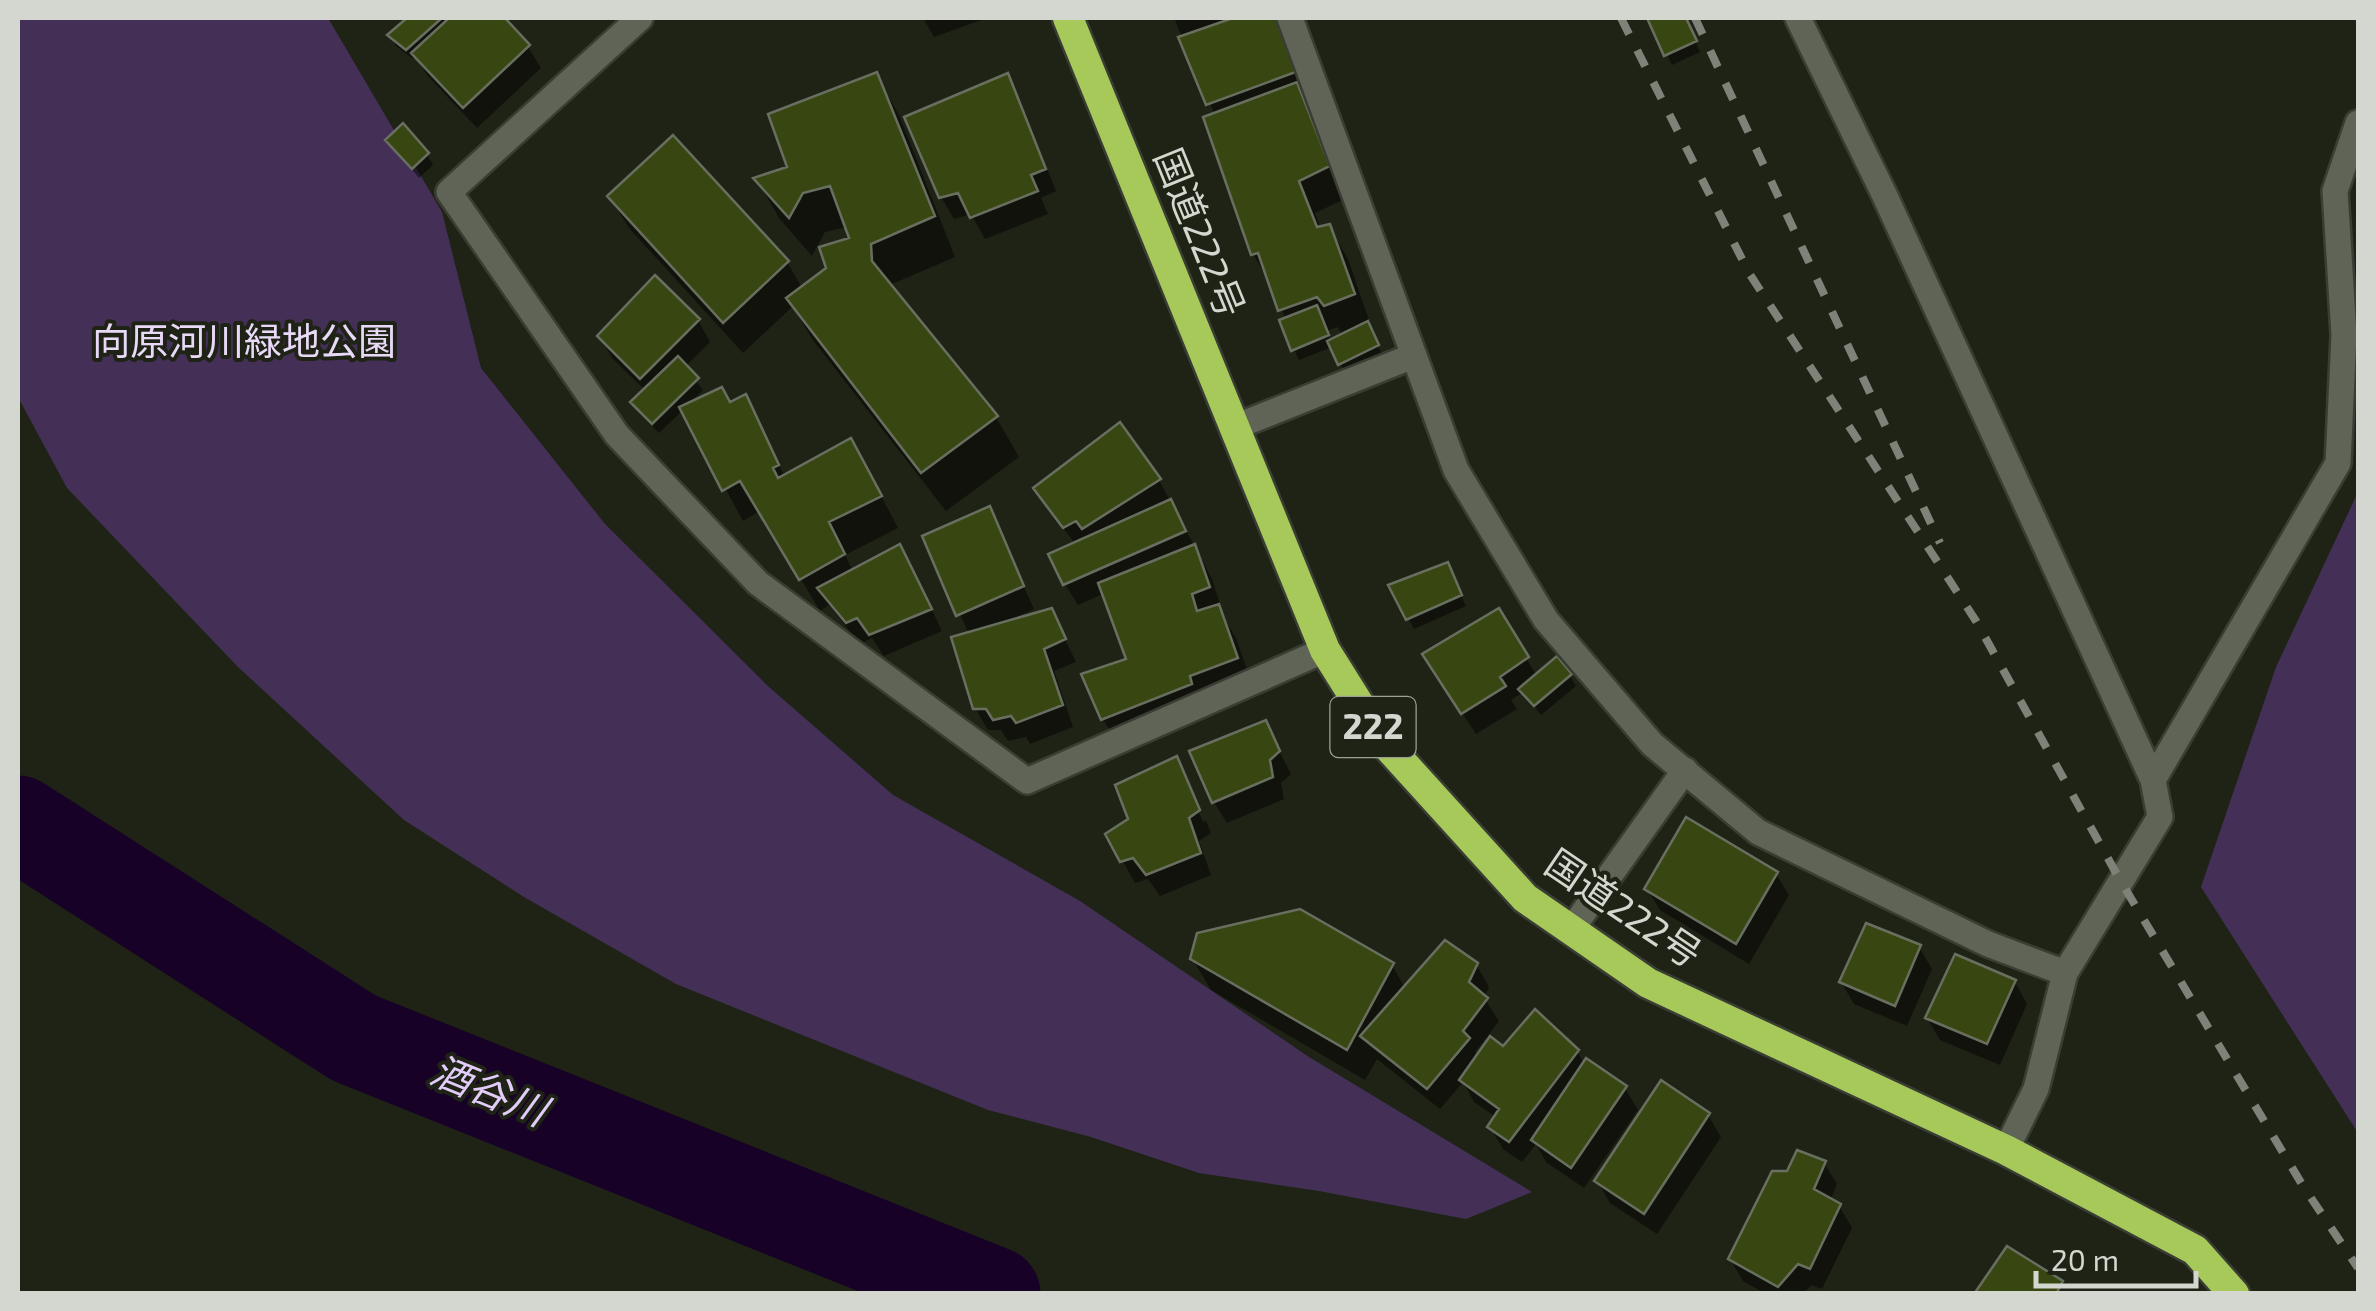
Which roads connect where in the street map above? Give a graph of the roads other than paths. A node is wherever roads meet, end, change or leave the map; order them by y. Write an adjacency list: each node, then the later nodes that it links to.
1 (640, 18): 8 (street)
2 (1068, 18): 7 (highway, 国道222号 / 222)
3 (1290, 18): 6 (street)
4 (1798, 18): 10 (street)
5 (2358, 123): 10 (street)
6 (1413, 356): 7 (street); 9 (street)
7 (1235, 426): 8 (highway, 国道222号 / 222)
8 (1325, 650): 11 (highway, 国道222号 / 222)
9 (1685, 770): 11 (street); 12 (street)
10 (2153, 780): 12 (street)
11 (1571, 930): 13 (highway, 国道222号 / 222)
12 (2065, 973): 13 (street)
13 (2006, 1150): 14 (highway, 国道222号 / 222)
14 (2234, 1294)

